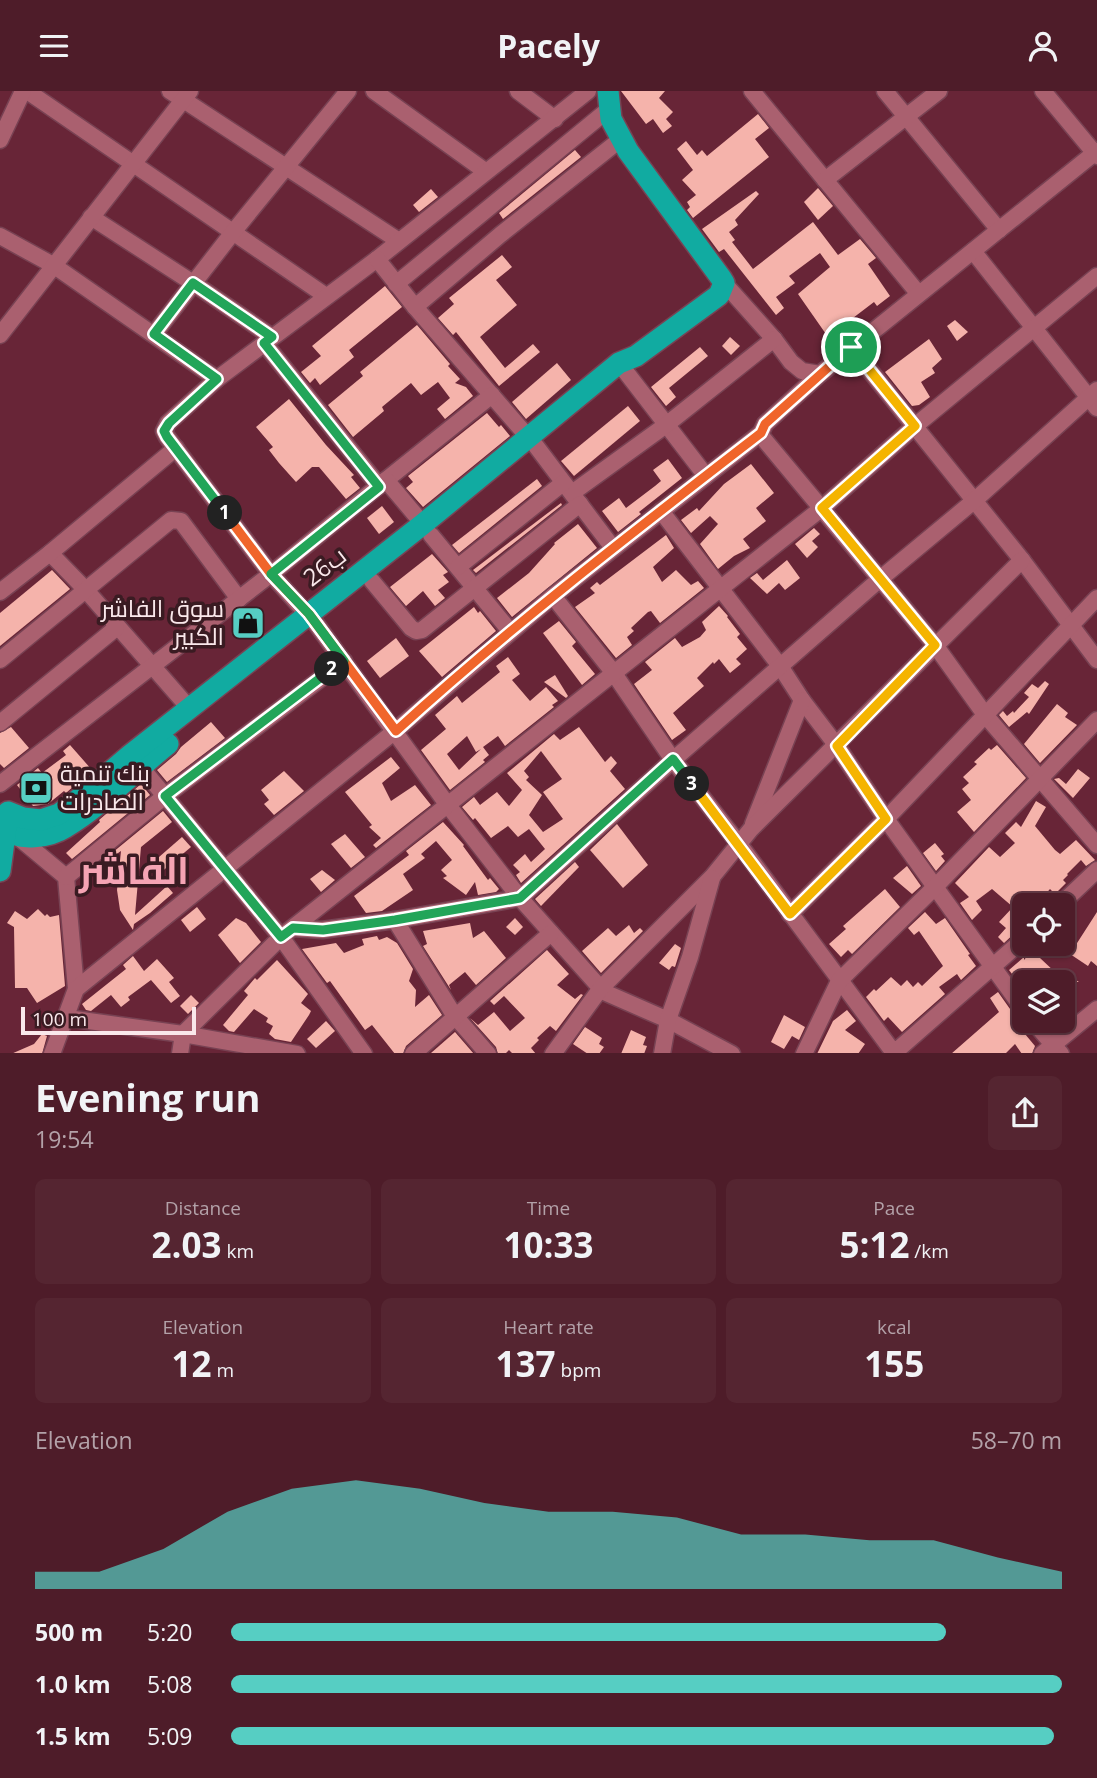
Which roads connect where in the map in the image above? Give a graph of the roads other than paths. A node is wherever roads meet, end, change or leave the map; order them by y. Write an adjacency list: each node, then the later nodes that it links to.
1 (25, 91): 14 (street); 17 (street)
2 (348, 91): 18 (street)
3 (374, 91): 19 (street)
4 (518, 91): 13 (street)
5 (588, 91): 13 (street)
6 (752, 91): 20 (street)
7 (885, 91): 12 (street)
8 (939, 91): 12 (street)
9 (1043, 91): 16 (street)
10 (181, 94): 17 (street); 18 (street)
11 (609, 100): 15 (highway); 32 (street)
12 (906, 117): 20 (street); 22 (street)
13 (555, 118): 19 (street)
14 (0, 139)
15 (621, 139): 31 (highway); 35 (street)
16 (1096, 153): 22 (street)
17 (132, 163): 21 (street); 23 (street)
18 (287, 168): 23 (street); 25 (street)
19 (485, 171): 25 (street)
20 (825, 180): 33 (street)
21 (91, 217): 28 (street); 30 (street)
22 (999, 230): 26 (street)
23 (234, 231): 30 (street); 34 (street)
24 (0, 236): 28 (street)
25 (399, 241): 27 (street)
26 (973, 251): 33 (street); 37 (street)
27 (377, 259): 32 (street); 34 (street)
28 (54, 265): 36 (street); 38 (street)
29 (1097, 276): 37 (street)
30 (193, 283): 38 (street); 40 (street)
31 (724, 283): 39 (street); 42 (highway, 26ب)
32 (396, 284): 35 (street)
33 (918, 293): 41 (street)
34 (326, 296): 40 (street)
35 (415, 307): 45 (street)
36 (3, 325)
37 (1032, 328): 46 (street); 48 (street)
38 (154, 334): 44 (street)
39 (774, 339): 43 (street); 47 (street)
40 (268, 340): 44 (street); 53 (street)
41 (851, 347): 43 (street); 48 (street)
42 (627, 364): 47 (street); 50 (highway, 26ب)
43 (820, 374): 49 (street)
44 (217, 379): 51 (street)
45 (492, 395): 50 (street); 53 (street)
46 (1094, 399): 55 (street)
47 (666, 425): 52 (street); 54 (street)
48 (915, 426): 55 (street); 56 (street)
49 (761, 433): 52 (street); 56 (street)
50 (532, 441): 54 (street); 58 (highway, 26ب)
51 (176, 448): 60 (street); 63 (street)
52 (706, 476): 57 (street)
53 (383, 483): 58 (street); 63 (street)
54 (571, 493): 59 (street); 62 (street); 68 (street)
55 (975, 500): 61 (street); 64 (street)
56 (822, 508): 64 (street); 66 (street)
57 (661, 511): 59 (street); 66 (street)
58 (427, 529): 62 (street); 65 (highway, 26ب); 73 (highway, 26ب)
59 (612, 548): 70 (street)
60 (50, 553): 67 (street); 69 (street)
61 (1022, 560): 74 (street); 77 (street)
62 (458, 567): 68 (street)
63 (271, 574): 72 (street); 73 (street)
64 (880, 579): 77 (street); 81 (street)
65 (372, 581): 68 (street); 73 (highway, 26ب)
66 (721, 587): 81 (street); 83 (street)
67 (85, 589): 72 (street); 75 (street); 78 (street)
68 (475, 589): 76 (street)
69 (0, 592)
70 (553, 596): 76 (street); 83 (street)
71 (1097, 598): 74 (street)
72 (239, 599): 82 (street)
73 (313, 619): 80 (street); 85 (highway, 26ب); 92 (highway, 26ب)
74 (1071, 626): 79 (street); 86 (street)
75 (116, 628): 82 (street); 88 (street)
76 (510, 631): 89 (street)
77 (935, 645): 86 (street); 90 (street)
78 (0, 660)
79 (1097, 660)
80 (344, 661): 89 (street); 95 (street)
81 (780, 666): 84 (street); 91 (street)
82 (151, 667): 85 (street); 94 (street)
83 (613, 672): 91 (street); 96 (street)
84 (802, 699): 90 (street); 99 (street)
85 (190, 709): 98 (highway, 26ب)
86 (986, 716): 93 (street); 97 (street)
87 (1097, 720): 93 (street)
88 (0, 723)
89 (396, 731): 96 (street); 102 (street)
90 (837, 746): 97 (street); 99 (street)
91 (673, 759): 100 (street); 109 (street)
92 (140, 766): 95 (street); 98 (highway, 26ب)
93 (1041, 779): 101 (street); 107 (street)
94 (0, 783)
95 (165, 796): 102 (street); 105 (street)
96 (447, 804): 109 (street); 112 (street)
97 (886, 819): 107 (street); 110 (street)
98 (13, 822): 104 (highway); 105 (street)
99 (751, 829): 100 (street)
100 (739, 844): 106 (street); 110 (street)
101 (1097, 845)
102 (225, 868): 112 (street); 118 (street)
103 (1097, 870): 108 (street)
104 (0, 871)
105 (66, 877): 118 (street)
106 (712, 877): 117 (street); 123 (street)
107 (934, 887): 115 (street); 116 (street)
108 (1073, 893)
109 (520, 898): 111 (street); 113 (street)
110 (790, 914): 116 (street)
111 (395, 920): 112 (street); 121 (street)
112 (287, 932): 125 (street); 131 (street)
113 (551, 933): 117 (street); 121 (street)
114 (1012, 950): 115 (street)
115 (992, 967): 116 (street); 119 (street)
116 (839, 981): 137 (street)
117 (601, 988): 123 (street); 134 (street)
118 (76, 989): 122 (street)
119 (1012, 994)
120 (1097, 1009): 126 (street)
121 (454, 1015): 132 (street); 133 (street)
122 (66, 1019): 125 (street); 128 (street)
123 (668, 1020): 135 (street); 136 (street)
124 (1041, 1033): 126 (street)
125 (184, 1034): 127 (street); 129 (street)
126 (1052, 1050)
127 (278, 1052): 130 (street)
128 (52, 1053)
129 (180, 1053)
130 (297, 1053)
131 (364, 1053)
132 (413, 1053)
133 (488, 1053)
134 (553, 1053)
135 (662, 1053)
136 (732, 1053)
137 (804, 1053)

